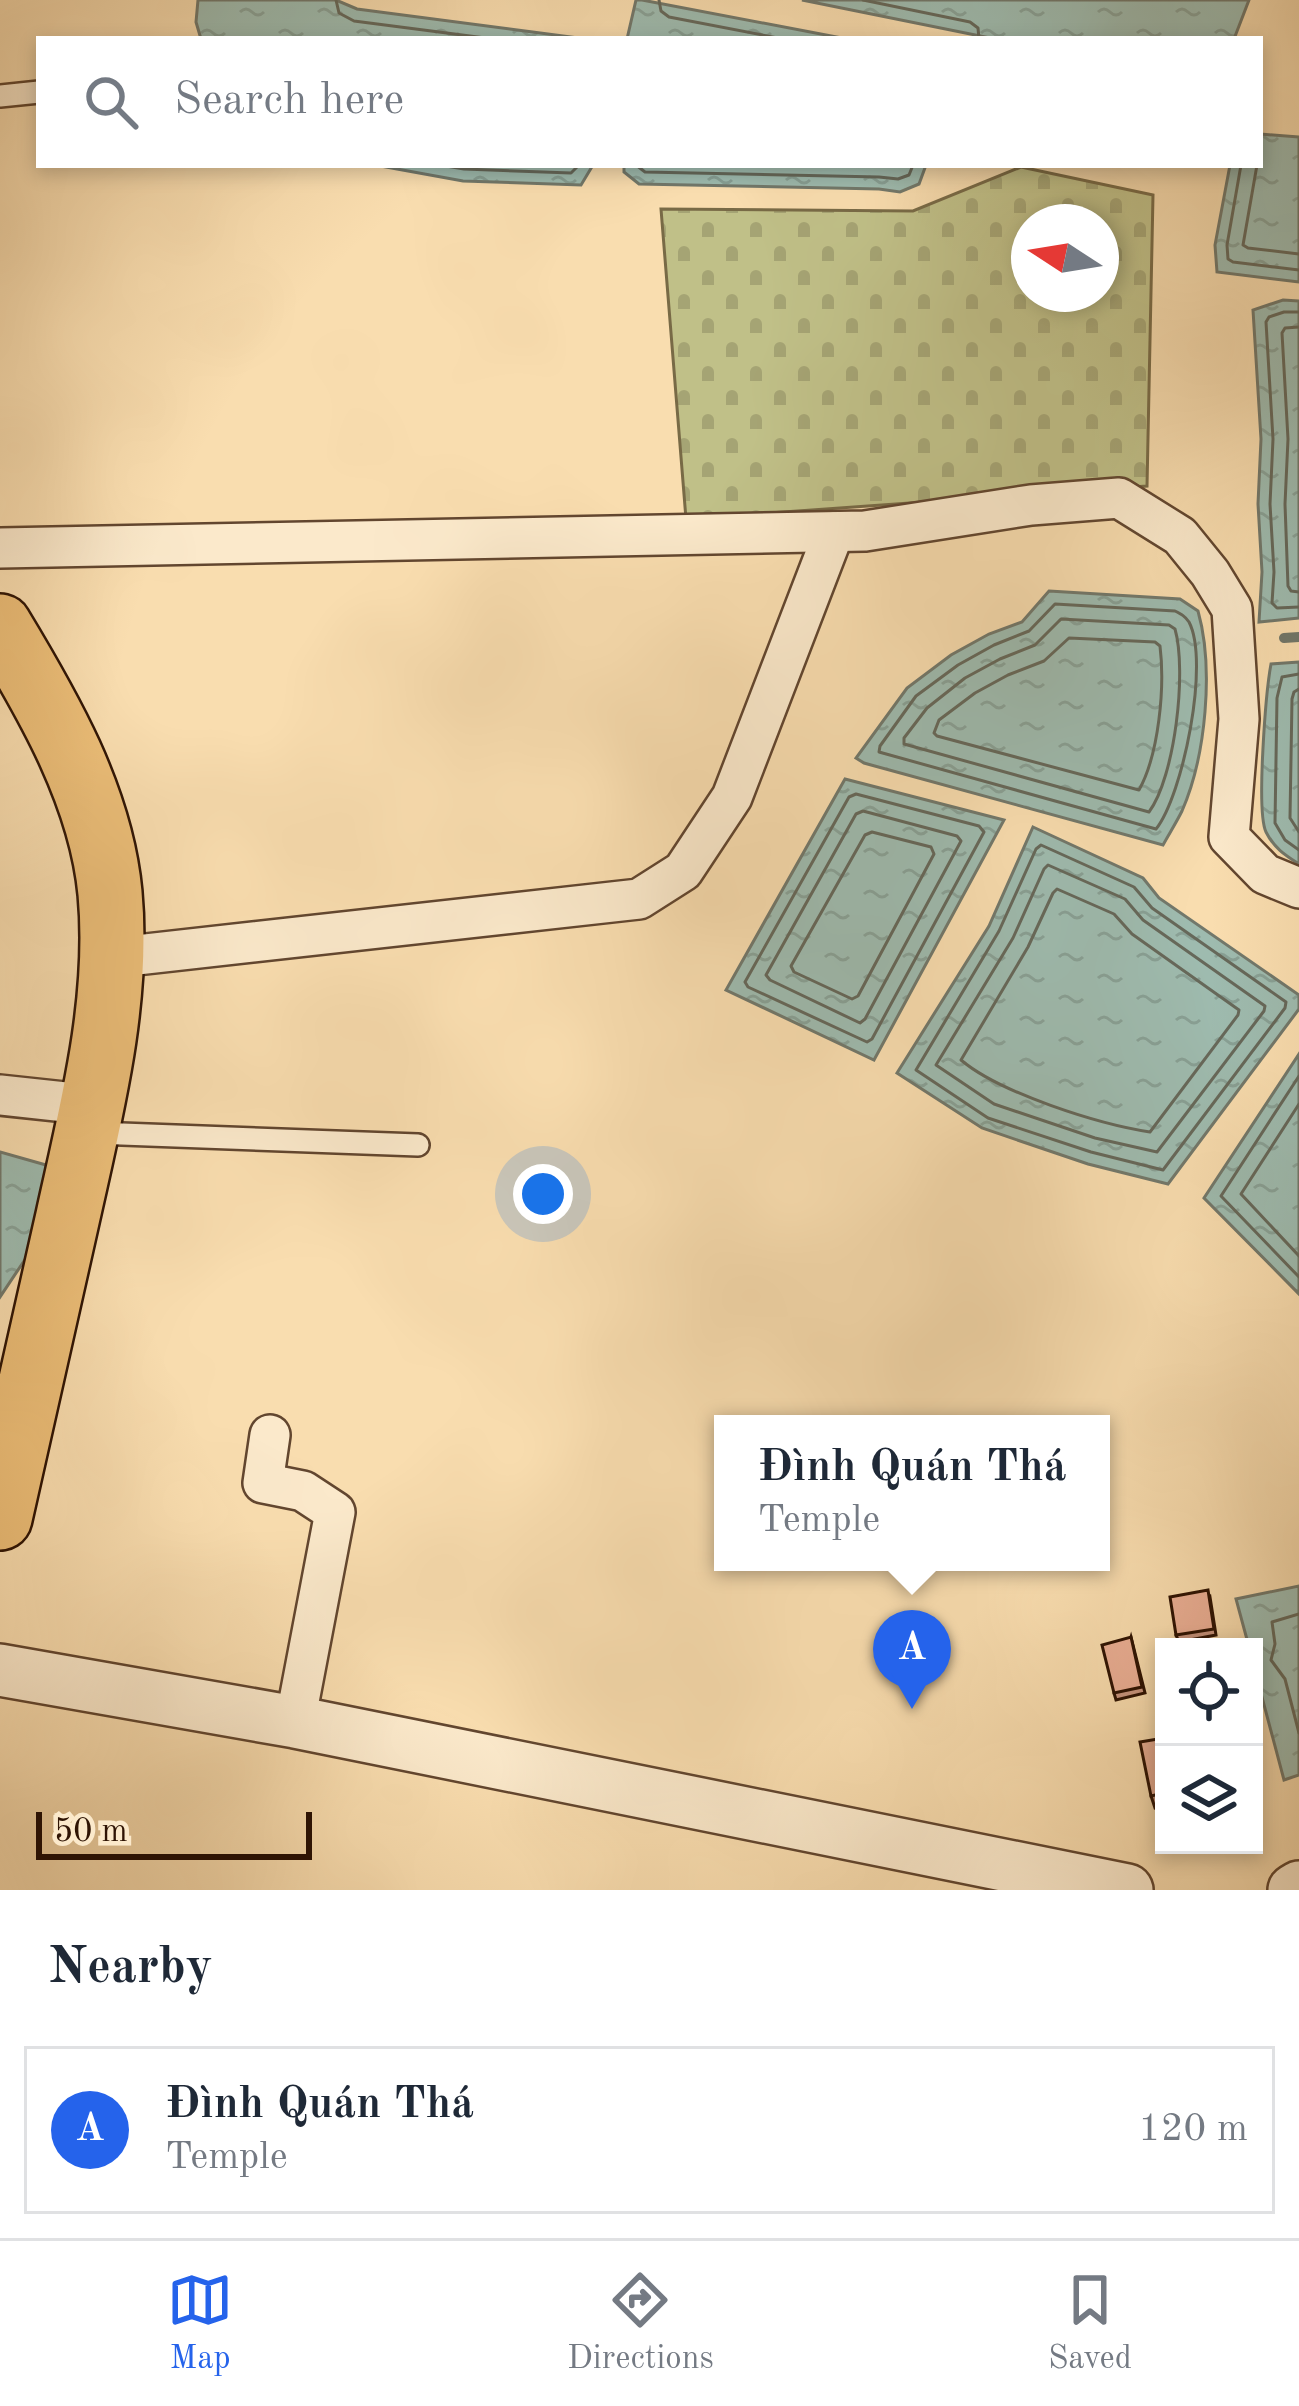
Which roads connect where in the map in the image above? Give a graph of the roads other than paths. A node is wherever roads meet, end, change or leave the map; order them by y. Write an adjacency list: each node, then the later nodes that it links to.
1 (36, 92): 2 (lane)
2 (0, 96)
3 (834, 532): 4 (street); 6 (street); 7 (street)
4 (0, 548)
5 (0, 626): 7 (main road)
6 (1299, 888)
7 (110, 958): 9 (main road)
8 (0, 1095): 9 (street)
9 (90, 1119): 10 (lane); 12 (main road)
10 (418, 1145)
11 (270, 1435): 14 (street)
12 (0, 1518)
13 (0, 1670): 14 (street)
14 (295, 1722): 15 (street)
15 (1127, 1890)

